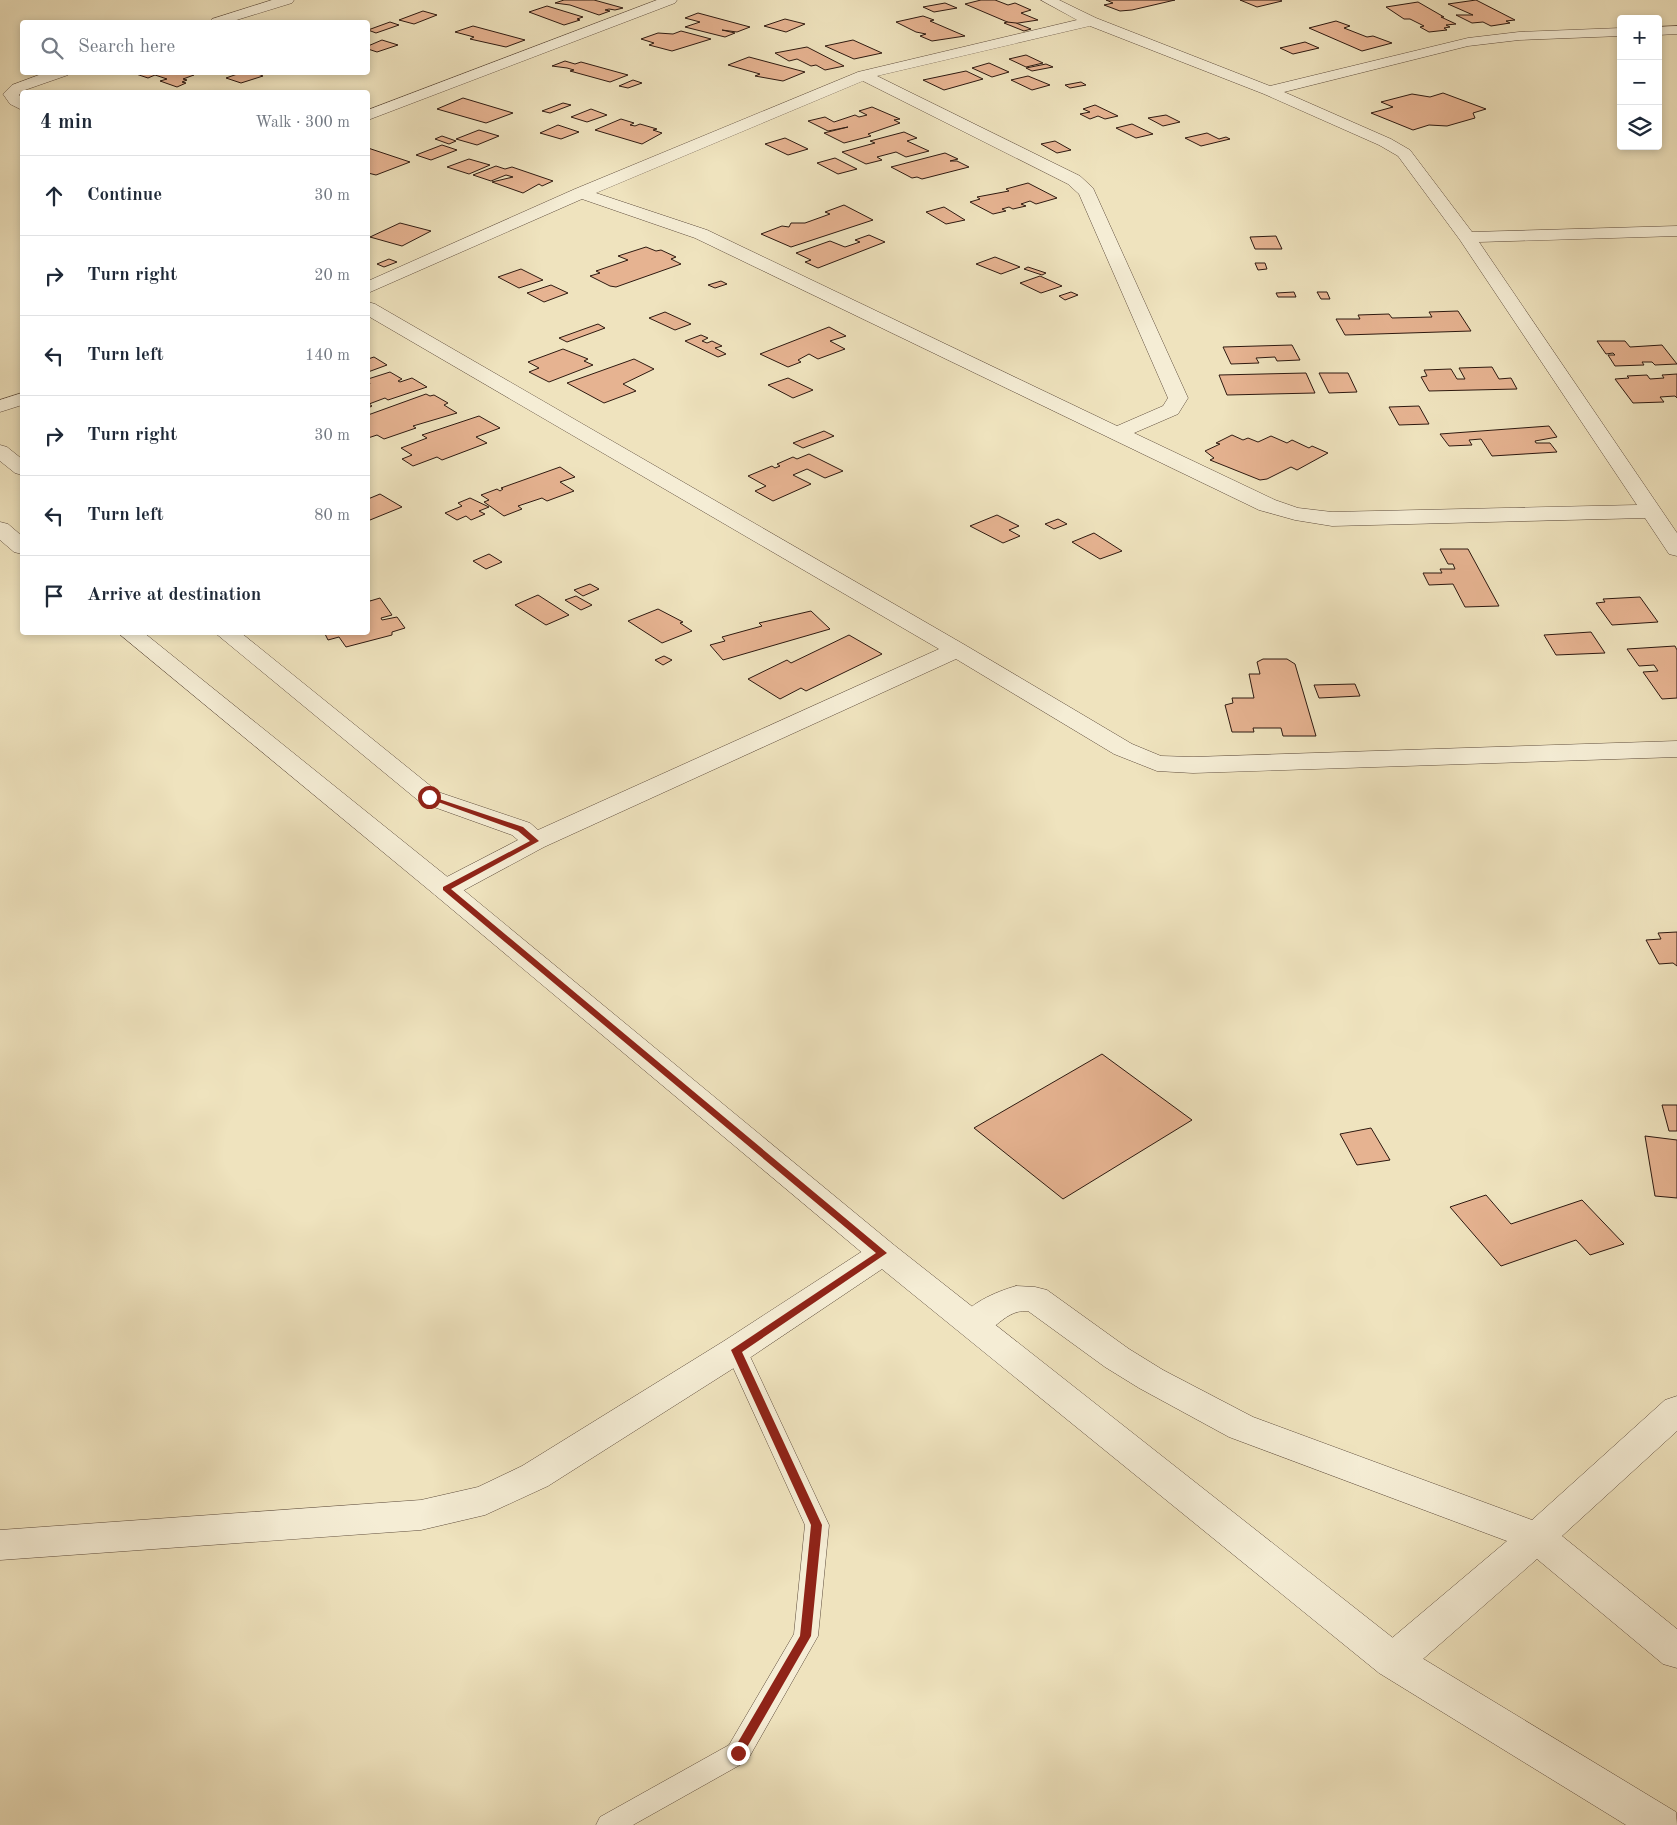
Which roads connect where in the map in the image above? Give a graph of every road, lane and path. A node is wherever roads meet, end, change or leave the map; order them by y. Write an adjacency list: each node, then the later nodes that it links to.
1 (287, 0): 4 (street)
2 (670, 0): 13 (street)
3 (1048, 0): 5 (street)
4 (224, 20)
5 (1092, 21): 10 (street); 11 (street)
6 (1677, 30): 7 (street)
7 (1662, 31)
8 (1617, 32): 11 (street)
9 (54, 75): 12 (street)
10 (863, 75): 14 (street); 21 (street)
11 (1269, 91): 16 (street)
12 (20, 104)
13 (370, 114)
14 (581, 193): 17 (street); 21 (street)
15 (1677, 231): 16 (street)
16 (1467, 237): 24 (street)
17 (370, 287)
18 (370, 309): 30 (street)
19 (20, 400): 20 (street)
20 (0, 406)
21 (1118, 433): 24 (street)
22 (0, 451): 23 (street)
23 (20, 467)
24 (1652, 511): 27 (street)
25 (1, 531): 26 (street)
26 (20, 545)
27 (1677, 549)
28 (132, 635): 33 (street)
29 (229, 635): 32 (street)
30 (956, 650): 31 (street); 32 (street)
31 (1677, 749)
32 (535, 841): 33 (street)
33 (445, 889): 34 (street)
34 (883, 1253): 35 (street); 36 (street)
35 (973, 1324): 38 (street); 41 (street)
36 (736, 1350): 39 (street); 42 (lane)
37 (1677, 1410): 38 (street)
38 (1538, 1537): 40 (street); 41 (street)
39 (0, 1545)
40 (1677, 1652)
41 (1393, 1661): 43 (street)
42 (609, 1825)
43 (1662, 1825)

